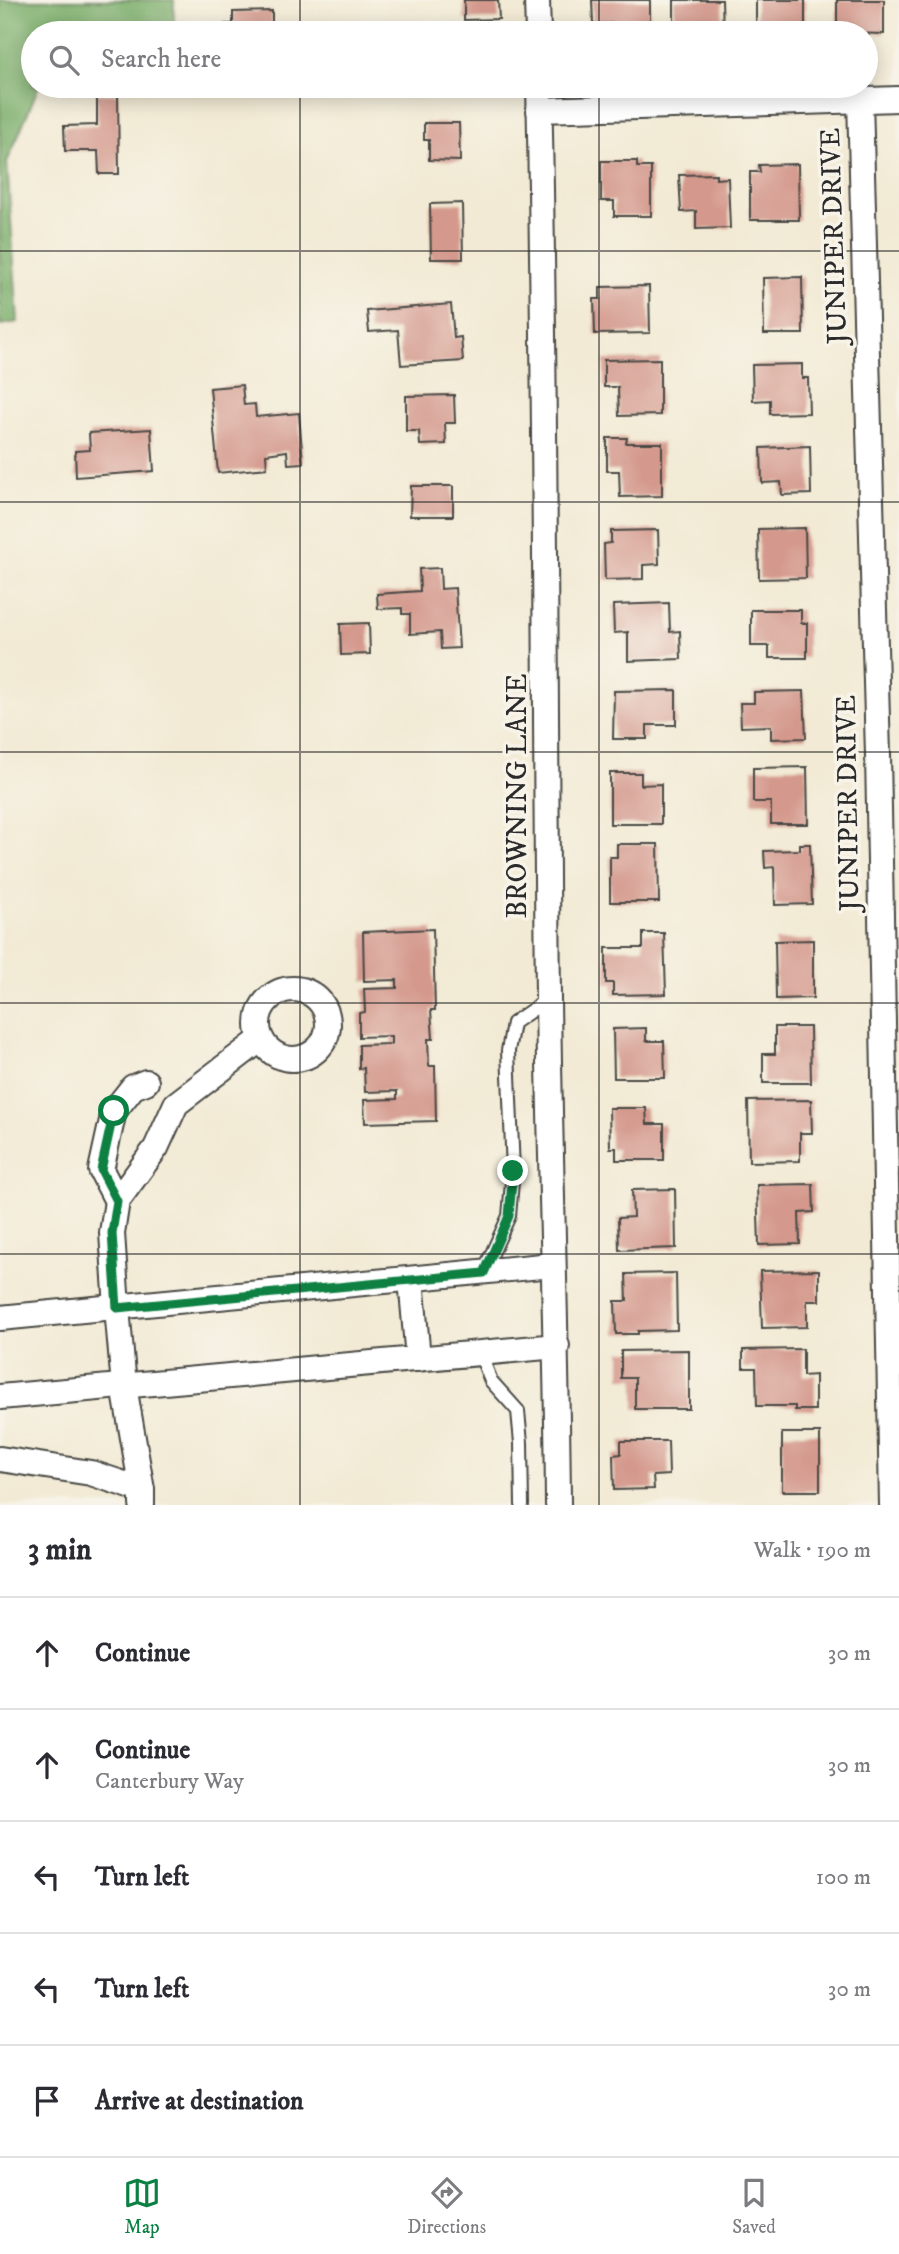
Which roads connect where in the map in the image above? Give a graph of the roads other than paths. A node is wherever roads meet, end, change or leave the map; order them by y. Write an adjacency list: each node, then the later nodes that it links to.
1 (537, 0): 2 (street)
2 (538, 21)
3 (540, 98): 6 (street, BROWNING LANE)
4 (899, 99): 5 (street)
5 (860, 100): 6 (street); 7 (street, JUNIPER DRIVE)
6 (540, 110): 8 (street, BROWNING LANE)
7 (890, 962): 26 (street, JUNIPER DRIVE)
8 (548, 998): 12 (street, BROWNING LANE); 13 (lane)
9 (261, 1040): 11 (street)
10 (146, 1083): 11 (street)
11 (117, 1201): 15 (street)
12 (552, 1265): 13 (street); 17 (street, BROWNING LANE)
13 (484, 1273): 14 (street)
14 (411, 1279): 15 (street); 19 (street)
15 (117, 1308): 16 (street); 20 (street)
16 (0, 1318)
17 (557, 1346): 18 (street); 25 (street, BROWNING LANE)
18 (480, 1353): 19 (street); 24 (lane)
19 (418, 1359): 20 (street)
20 (124, 1385): 21 (street); 23 (street)
21 (0, 1397)
22 (0, 1460): 23 (street)
23 (142, 1497)
24 (522, 1505)
25 (558, 1505)
26 (892, 1505)

